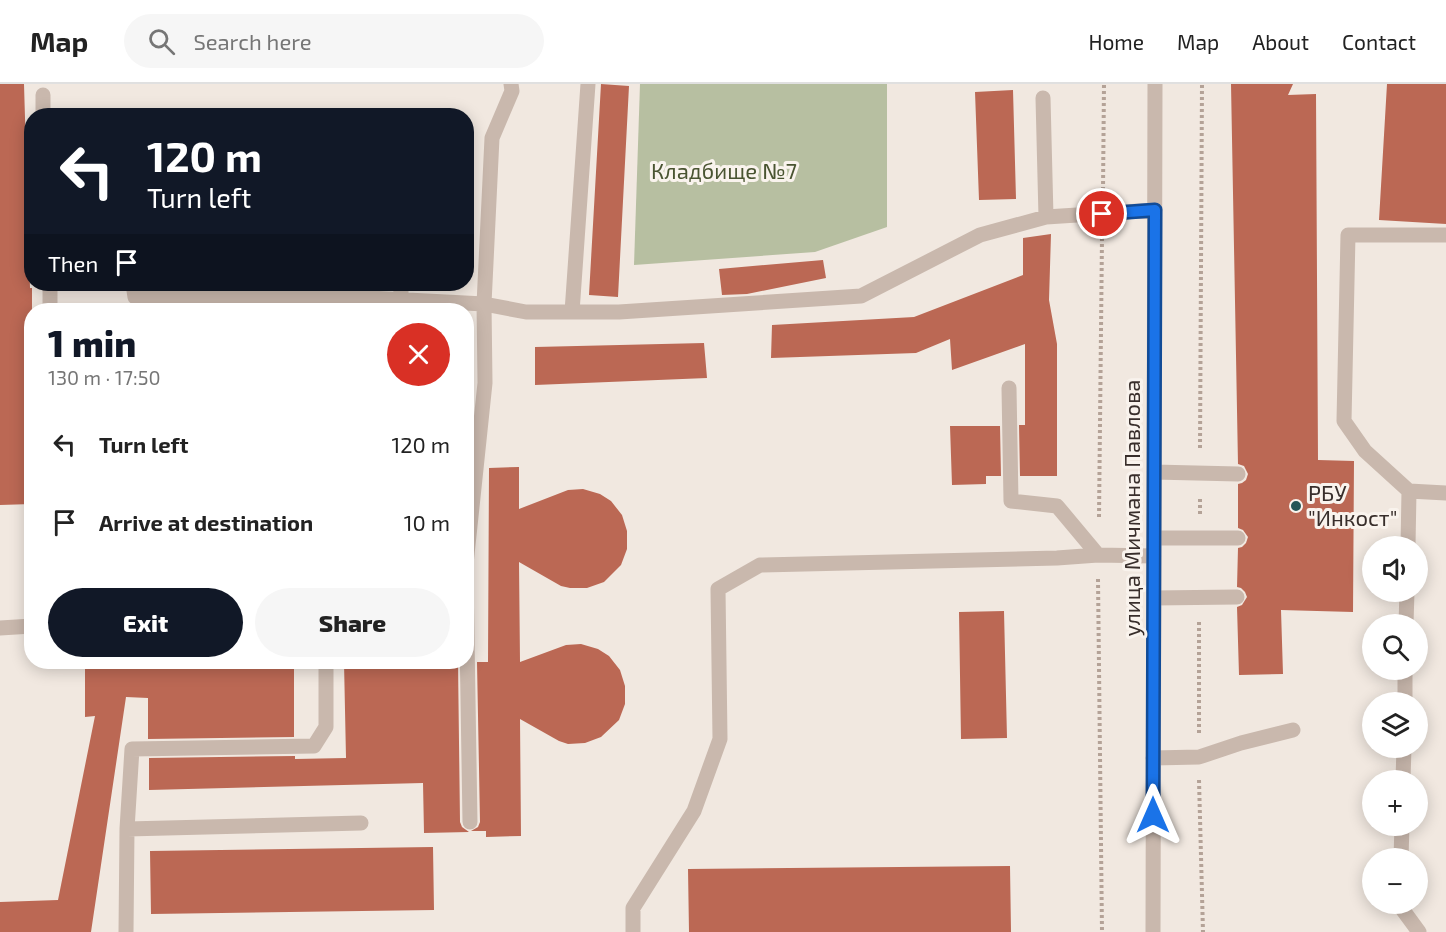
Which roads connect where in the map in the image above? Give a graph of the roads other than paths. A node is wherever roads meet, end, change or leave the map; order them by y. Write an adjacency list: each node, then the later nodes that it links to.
1 (512, 84): 17 (street)
2 (588, 84): 18 (street)
3 (1155, 84): 7 (street, улица Мичмана Павлова)
4 (43, 95): 6 (street)
5 (1043, 98): 8 (street)
6 (44, 108)
7 (1155, 210): 8 (street); 20 (street, улица Мичмана Павлова)
8 (1046, 217): 18 (street)
9 (1446, 236): 23 (street)
10 (134, 291): 11 (street)
11 (195, 291)
12 (226, 291): 14 (street)
13 (401, 291): 14 (street)
14 (401, 300): 15 (street)
15 (463, 303)
16 (474, 304): 17 (street)
17 (484, 304): 18 (street); 22 (street)
18 (572, 312)
19 (1009, 388): 28 (street)
20 (1154, 472): 21 (street); 26 (street, улица Мичмана Павлова)
21 (1238, 474)
22 (474, 488)
23 (1409, 491): 24 (street); 25 (street)
24 (1446, 493)
25 (1408, 536)
26 (1154, 538): 27 (street); 29 (street, улица Мичмана Павлова)
27 (1238, 538)
28 (1098, 555): 29 (street); 43 (street)
29 (1154, 556): 31 (street, улица Мичмана Павлова)
30 (1237, 597): 31 (street)
31 (1154, 598): 37 (street, улица Мичмана Павлова)
32 (24, 626): 33 (street)
33 (0, 628)
34 (326, 669): 40 (street)
35 (468, 669): 38 (street)
36 (1293, 730): 37 (street)
37 (1153, 758): 44 (street, улица Мичмана Павлова)
38 (470, 822)
39 (362, 823): 40 (street)
40 (127, 829): 42 (street)
41 (1406, 914): 45 (street)
42 (126, 932)
43 (633, 932)
44 (1153, 932)
45 (1419, 932)

